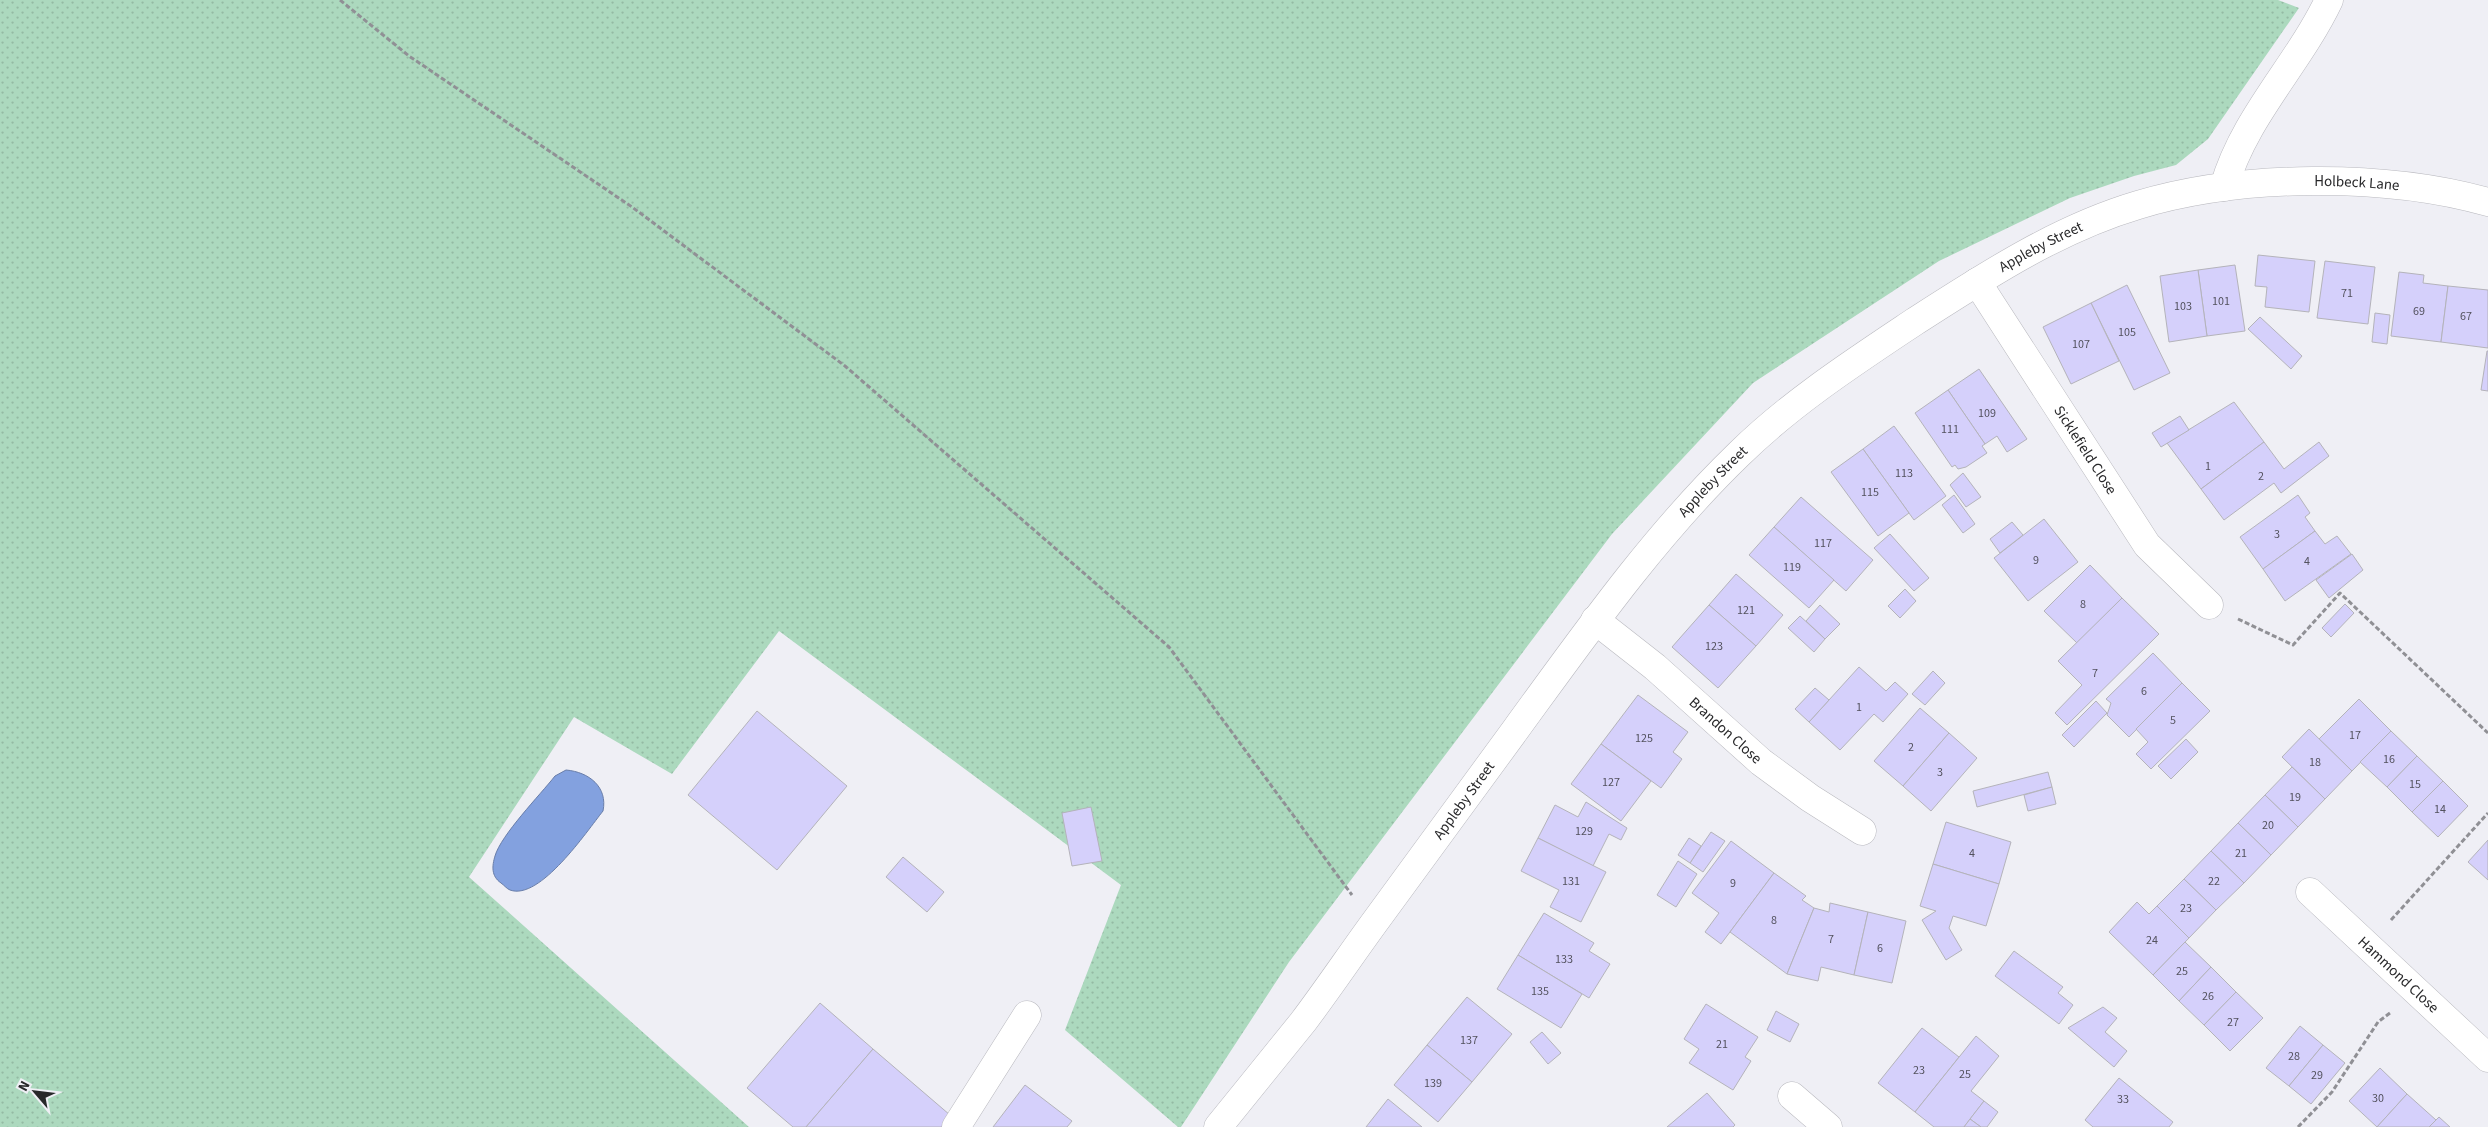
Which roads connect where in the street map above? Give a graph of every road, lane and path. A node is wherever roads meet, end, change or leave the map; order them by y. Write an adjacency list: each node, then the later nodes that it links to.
1 (340, 0): 12 (path)
2 (2329, 0): 3 (street)
3 (2224, 187): 4 (street, Holbeck Lane); 5 (street, Appleby Street)
4 (2488, 202)
5 (1976, 282): 6 (street, Sicklefield Close); 7 (street, Appleby Street)
6 (2209, 605): 8 (path)
7 (1595, 620): 10 (street, Brandon Close); 12 (street, Appleby Street)
8 (2488, 733)
9 (2488, 812): 13 (path)
10 (1862, 831)
11 (2310, 892): 13 (street, Hammond Close)
12 (1374, 923): 19 (street, Appleby Street)
13 (2369, 945): 14 (street, Hammond Close)
14 (2417, 993): 16 (street, Hammond Close); 21 (path)
15 (1026, 1015): 18 (street)
16 (2488, 1058)
17 (1792, 1096): 20 (street)
18 (956, 1127)
19 (1218, 1127)
20 (1828, 1127)
21 (2298, 1127)

